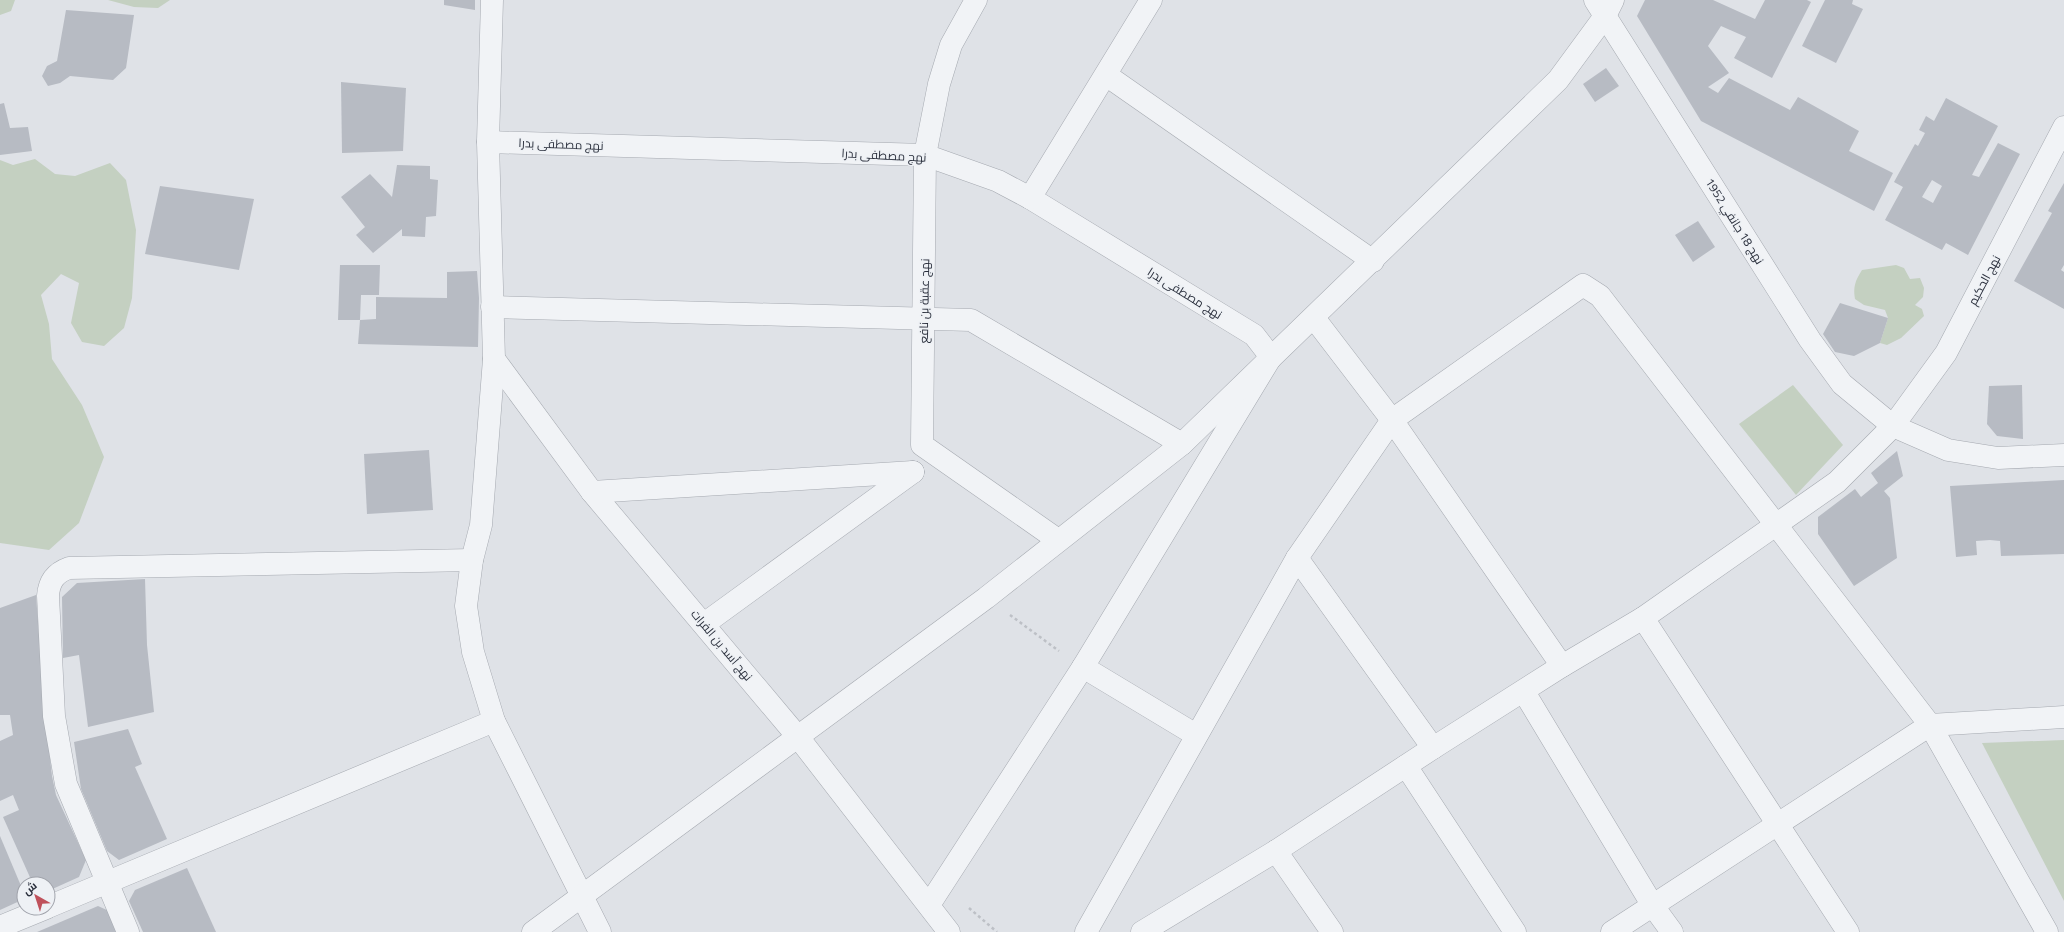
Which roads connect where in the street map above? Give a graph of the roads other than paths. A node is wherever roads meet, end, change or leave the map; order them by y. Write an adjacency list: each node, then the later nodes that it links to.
1 (492, 0): 7 (street)
2 (976, 0): 8 (street, نهج عقبة بن نافع)
3 (1151, 0): 5 (street)
4 (1604, 5): 10 (street); 17 (street, نهج 18 جانفي 1952)
5 (1106, 75): 9 (street); 10 (street)
6 (2064, 127): 17 (street, نهج الحكيم)
7 (488, 142): 8 (street, نهج مصطفى بدرا); 11 (street)
8 (925, 155): 9 (street, نهج مصطفى بدرا); 13 (street, نهج عقبة بن نافع)
9 (1030, 198): 14 (street, نهج مصطفى بدرا)
10 (1373, 261): 12 (street)
11 (492, 307): 13 (street); 15 (street)
12 (1314, 318): 14 (street); 16 (street)
13 (924, 319): 18 (street); 19 (street, نهج عقبة بن نافع)
14 (1271, 357): 18 (street); 30 (street)
15 (494, 359): 22 (street, نهج أسد بن الفرات); 26 (street)
16 (1392, 420): 23 (street); 25 (street); 29 (street)
17 (1893, 426): 20 (street, نهج 18 جانفي 1952); 23 (street, نهج الحكيم)
18 (1182, 444): 24 (street)
19 (933, 452): 21 (street); 24 (street, نهج عقبة بن نافع)
20 (2064, 455)
21 (913, 472): 22 (street); 28 (street)
22 (592, 492): 28 (street, نهج أسد بن الفرات)
23 (1777, 525): 27 (street, نهج الحكيم); 34 (street)
24 (1058, 540): 36 (street)
25 (1297, 558): 35 (street); 37 (street)
26 (472, 560): 33 (street); 41 (street)
27 (1643, 618): 29 (street, نهج الحكيم); 39 (street)
28 (704, 624): 36 (street, نهج أسد بن الفرات)
29 (1562, 666): 31 (street, نهج الحكيم)
30 (1083, 667): 35 (street); 44 (street)
31 (1524, 692): 37 (street, نهج الحكيم); 45 (street)
32 (2064, 718): 34 (street)
33 (494, 721): 41 (street); 42 (street)
34 (1930, 725): 39 (street); 59 (street)
35 (1196, 735): 52 (street)
36 (798, 737): 42 (street); 44 (street, نهج أسد بن الفرات)
37 (1433, 748): 38 (street, نهج الحكيم)
38 (1406, 766): 40 (street, نهج الحكيم); 55 (street)
39 (1778, 825): 45 (street); 58 (street)
40 (1276, 851): 53 (street, نهج الحكيم); 54 (street)
41 (107, 882): 43 (street); 48 (street)
42 (582, 896): 49 (street); 50 (street)
43 (56, 904)
44 (929, 905): 51 (street, نهج أسد بن الفرات)
45 (1653, 906): 56 (street); 57 (street)
46 (27, 916): 47 (street)
47 (0, 927)
48 (128, 932)
49 (533, 932)
50 (600, 932)
51 (949, 932)
52 (1086, 932)
53 (1142, 932)
54 (1332, 932)
55 (1515, 932)
56 (1612, 932)
57 (1672, 932)
58 (1848, 932)
59 (2047, 932)

